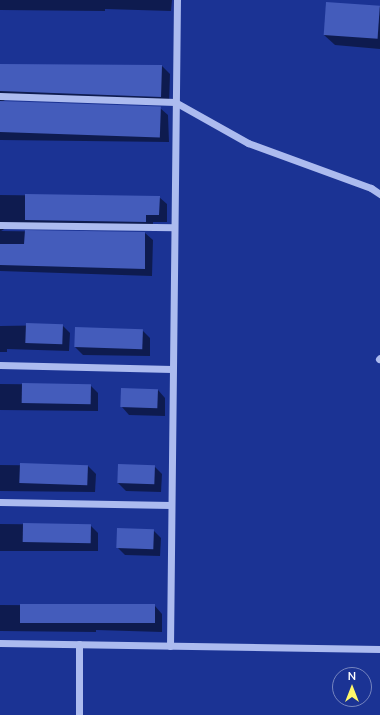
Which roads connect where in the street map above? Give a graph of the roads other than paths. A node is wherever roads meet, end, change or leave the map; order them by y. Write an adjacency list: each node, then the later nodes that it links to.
1 (177, 0): 3 (street)
2 (0, 96): 3 (street)
3 (175, 102): 4 (street); 6 (street)
4 (380, 194)
5 (0, 225): 6 (street)
6 (174, 227): 8 (street)
7 (0, 365): 8 (street)
8 (172, 369): 10 (street)
9 (0, 502): 10 (street)
10 (171, 505): 13 (street)
11 (0, 643): 12 (street)
12 (79, 644): 13 (street); 15 (street)
13 (170, 646): 14 (street)
14 (380, 649)
15 (79, 715)

